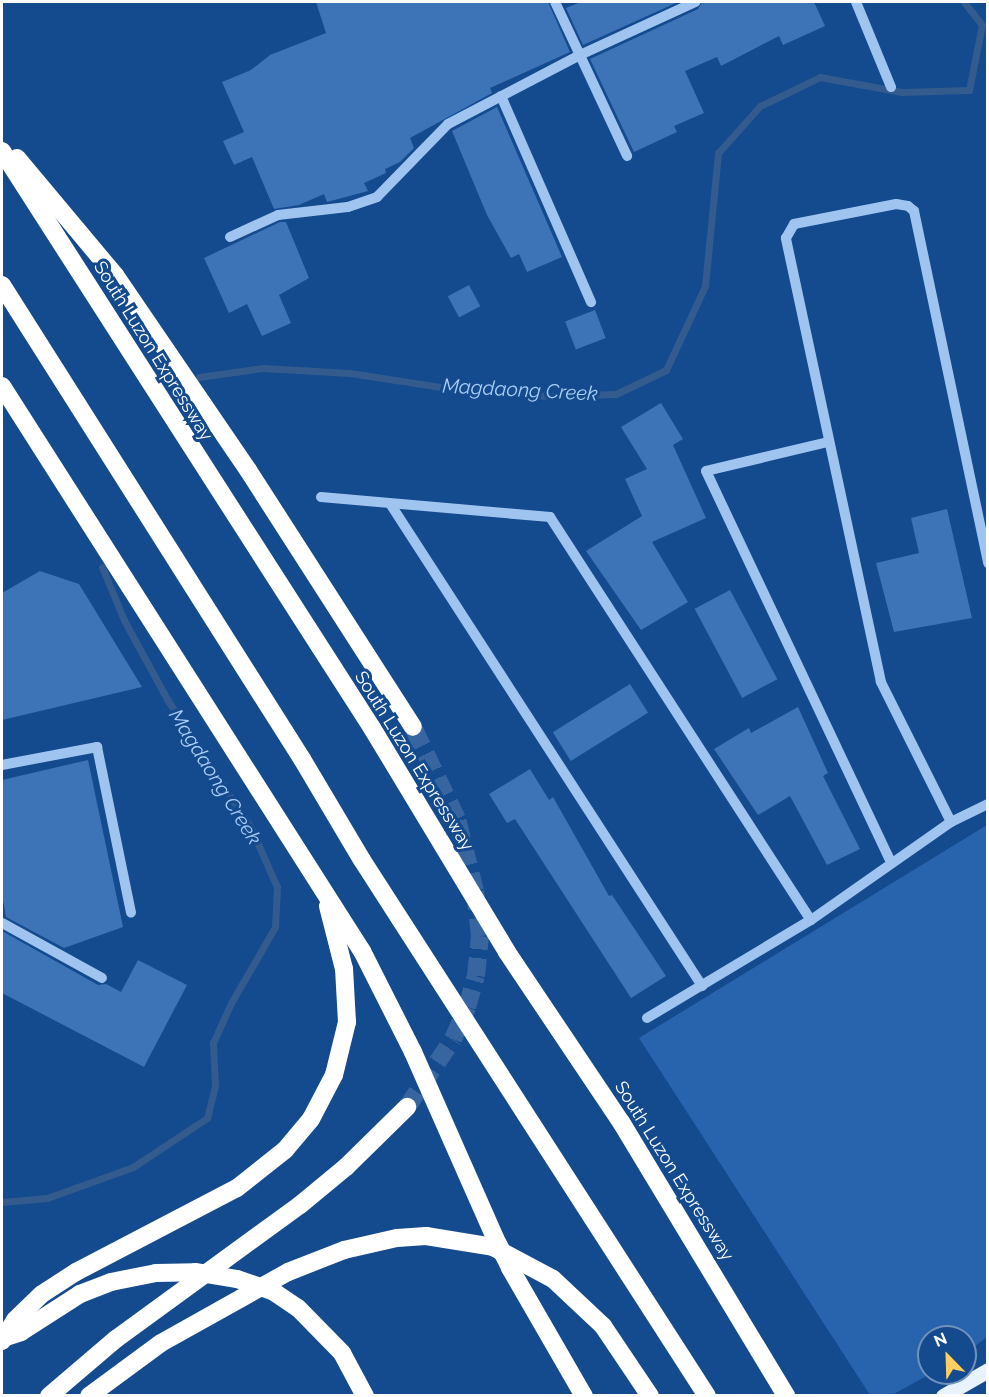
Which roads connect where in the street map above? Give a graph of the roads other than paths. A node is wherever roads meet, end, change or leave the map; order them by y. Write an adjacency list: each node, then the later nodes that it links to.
1 (555, 2): 4 (street)
2 (695, 2): 4 (street)
3 (856, 2): 5 (street)
4 (580, 55): 6 (street); 9 (street)
5 (891, 87)
6 (501, 96): 10 (street); 12 (street)
7 (2, 139): 18 (highway)
8 (2, 151): 39 (highway, South Luzon Expressway)
9 (627, 156)
10 (230, 237)
11 (2, 285): 38 (highway)
12 (591, 302)
13 (2, 386): 23 (highway)
14 (828, 442): 17 (street); 21 (street); 22 (street)
15 (321, 497): 16 (street)
16 (391, 505): 25 (street); 28 (street)
17 (987, 563)
18 (413, 727)
19 (2, 765): 24 (street)
20 (987, 804): 21 (street)
21 (951, 822): 22 (street)
22 (891, 862): 25 (street)
23 (321, 881): 31 (highway); 36 (highway, bridge)
24 (131, 913)
25 (811, 920): 28 (street)
26 (2, 923): 27 (street)
27 (102, 978)
28 (702, 986): 29 (street)
29 (648, 1018)
30 (406, 1107): 33 (highway)
31 (2, 1340): 35 (highway, bridge)
32 (987, 1370): 40 (main road)
33 (49, 1395)
34 (89, 1395): 37 (highway)
35 (365, 1395)
36 (584, 1395)
37 (650, 1395)
38 (707, 1395)
39 (786, 1395)
40 (943, 1395)

